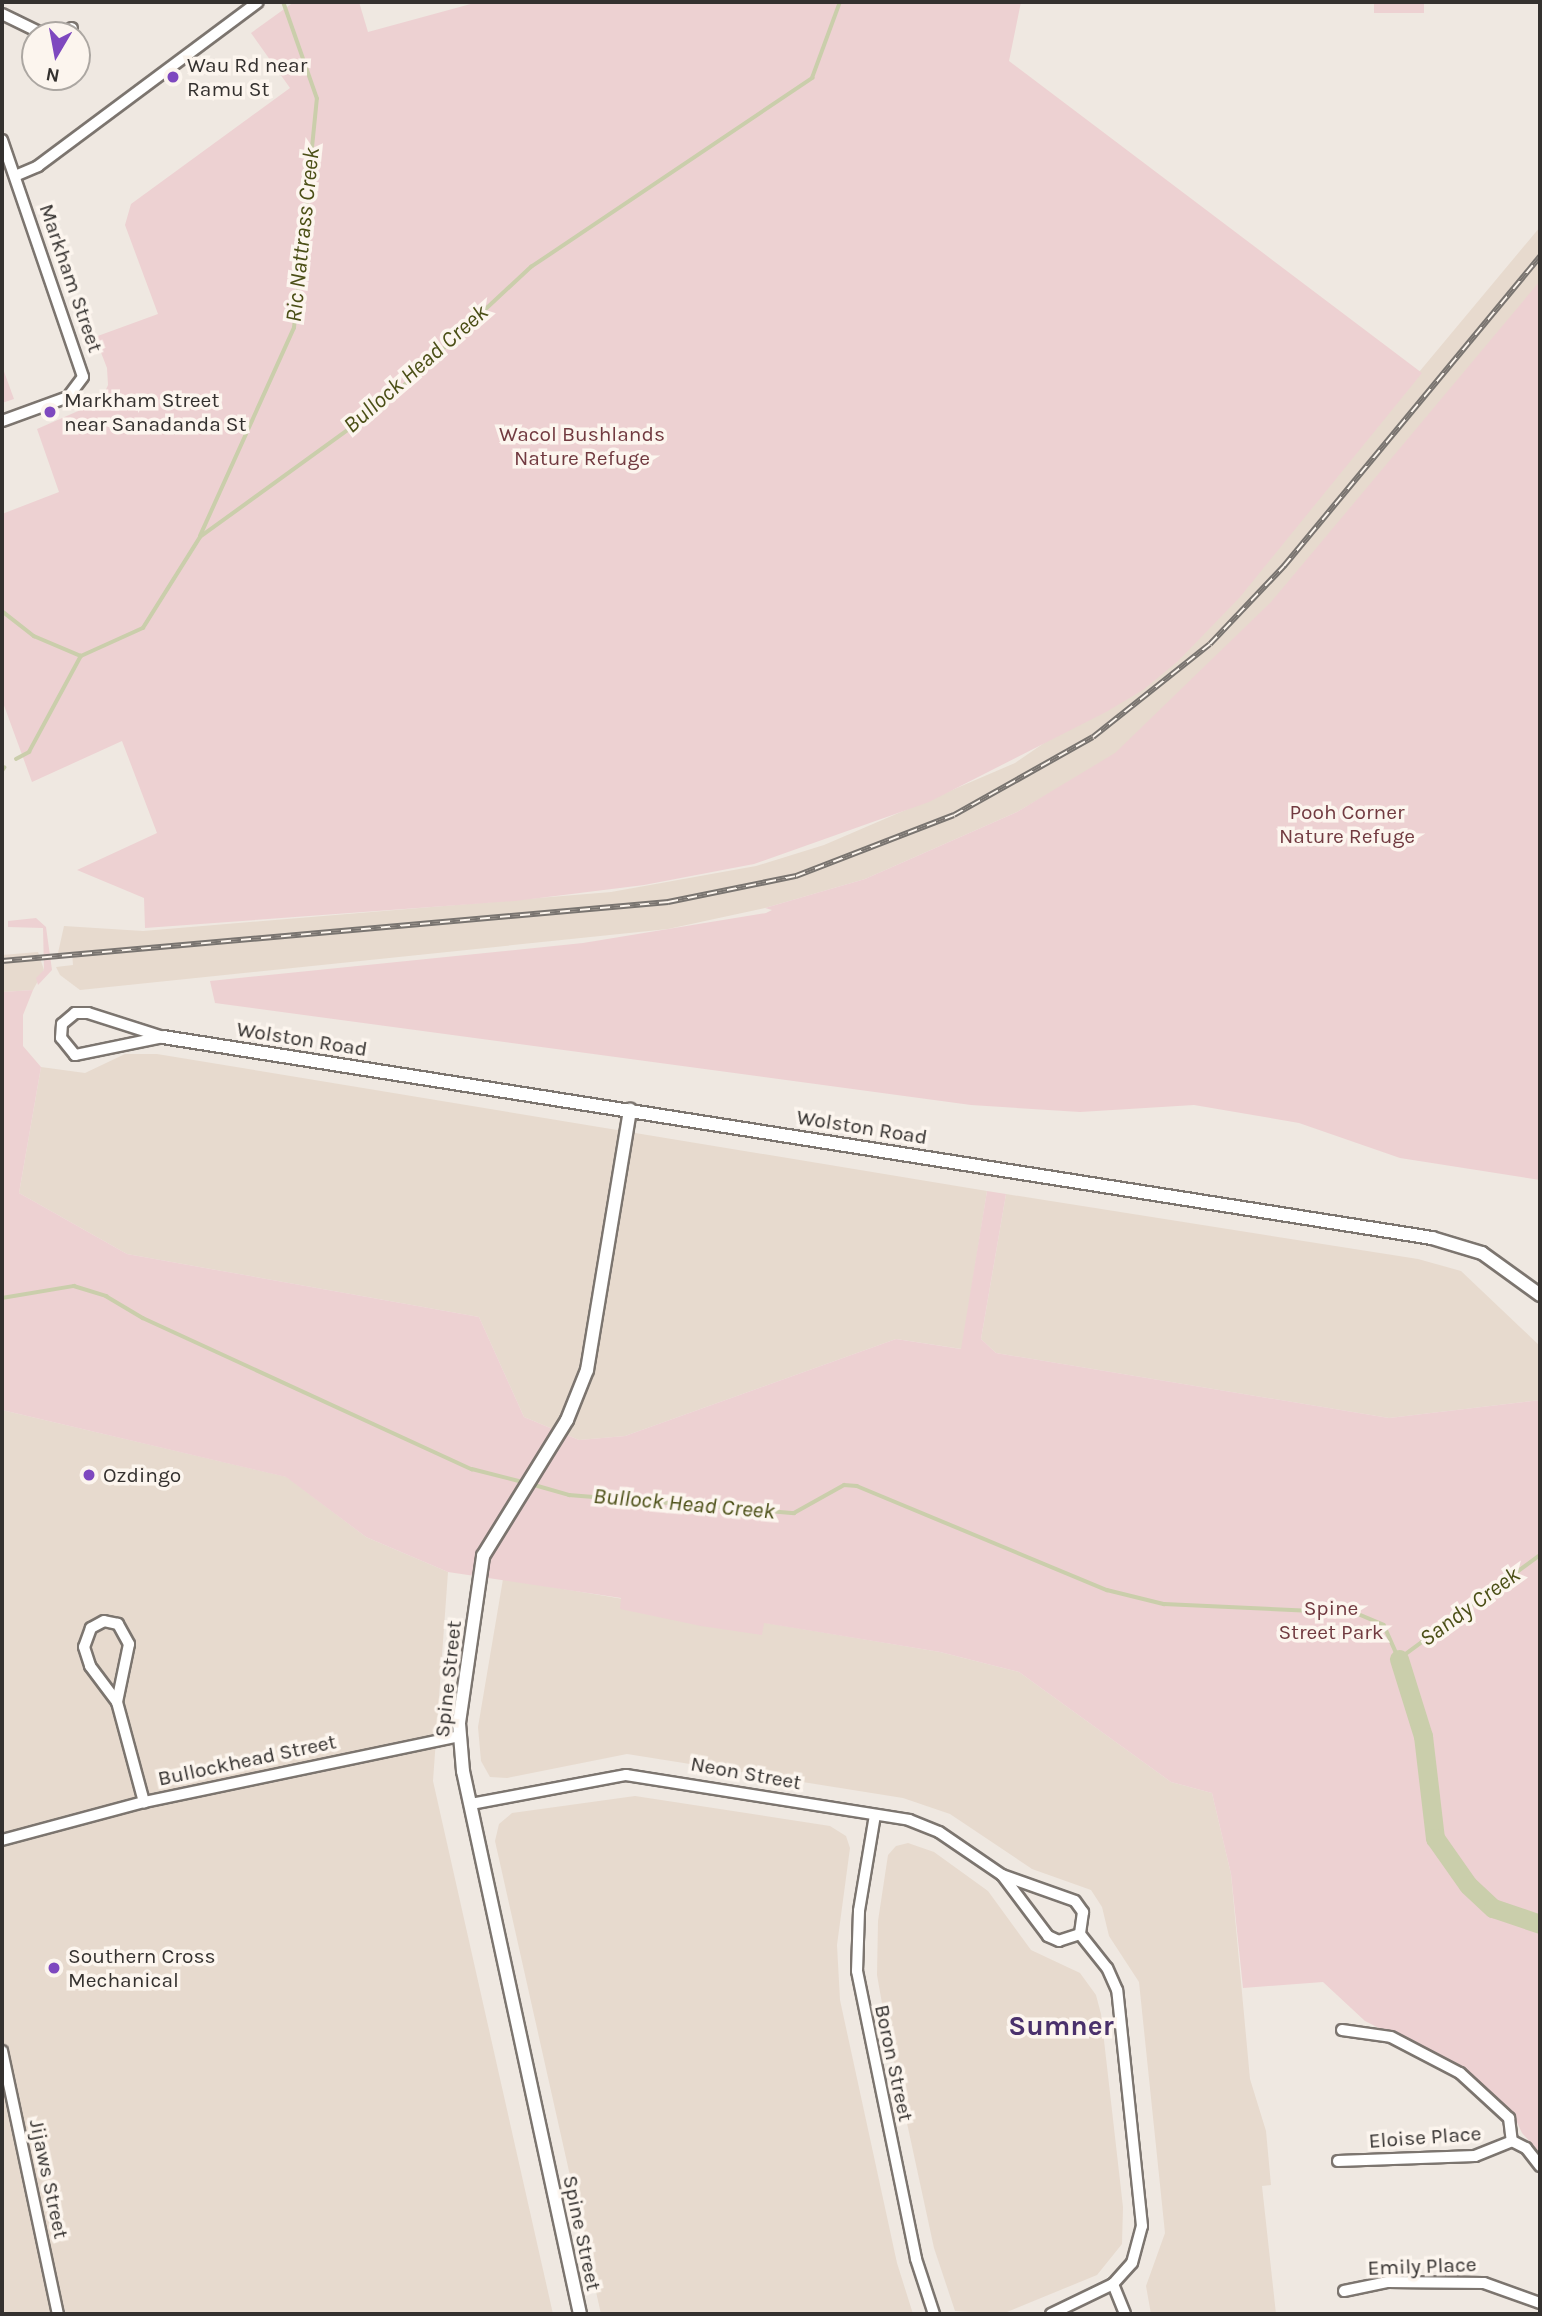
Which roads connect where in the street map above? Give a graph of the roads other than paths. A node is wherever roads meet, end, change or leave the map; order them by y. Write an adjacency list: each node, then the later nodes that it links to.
1 (258, 2): 5 (street)
2 (2, 14): 3 (street)
3 (21, 23)
4 (2, 140): 5 (street, Markham Street)
5 (15, 176): 6 (street, Markham Street)
6 (2, 421)
7 (163, 1037): 7 (street, Wolston Road); 8 (street, Wolston Road)
8 (630, 1110): 9 (street, Wolston Road); 11 (street, Spine Street)
9 (1540, 1295)
10 (117, 1702): 10 (street); 12 (street)
11 (459, 1736): 12 (street, Bullockhead Street); 13 (street, Spine Street)
12 (144, 1802): 15 (street, Bullockhead Street)
13 (471, 1804): 14 (street, Neon Street); 27 (street, Spine Street)
14 (876, 1815): 16 (street, Neon Street); 28 (street, Boron Street)
15 (2, 1840)
16 (1002, 1875): 17 (street, Neon Street); 17 (street, Neon Street)
17 (1080, 1934): 23 (street)
18 (1342, 2030): 20 (street)
19 (2, 2051): 26 (street, Jijaws Street)
20 (1512, 2141): 21 (street, Eloise Place); 22 (street)
21 (1338, 2161)
22 (1540, 2166)
23 (1113, 2284): 29 (street); 30 (street)
24 (1343, 2291): 25 (street, Emily Place)
25 (1540, 2303)
26 (58, 2314)
27 (580, 2314)
28 (934, 2314)
29 (1051, 2314)
30 (1125, 2314)

